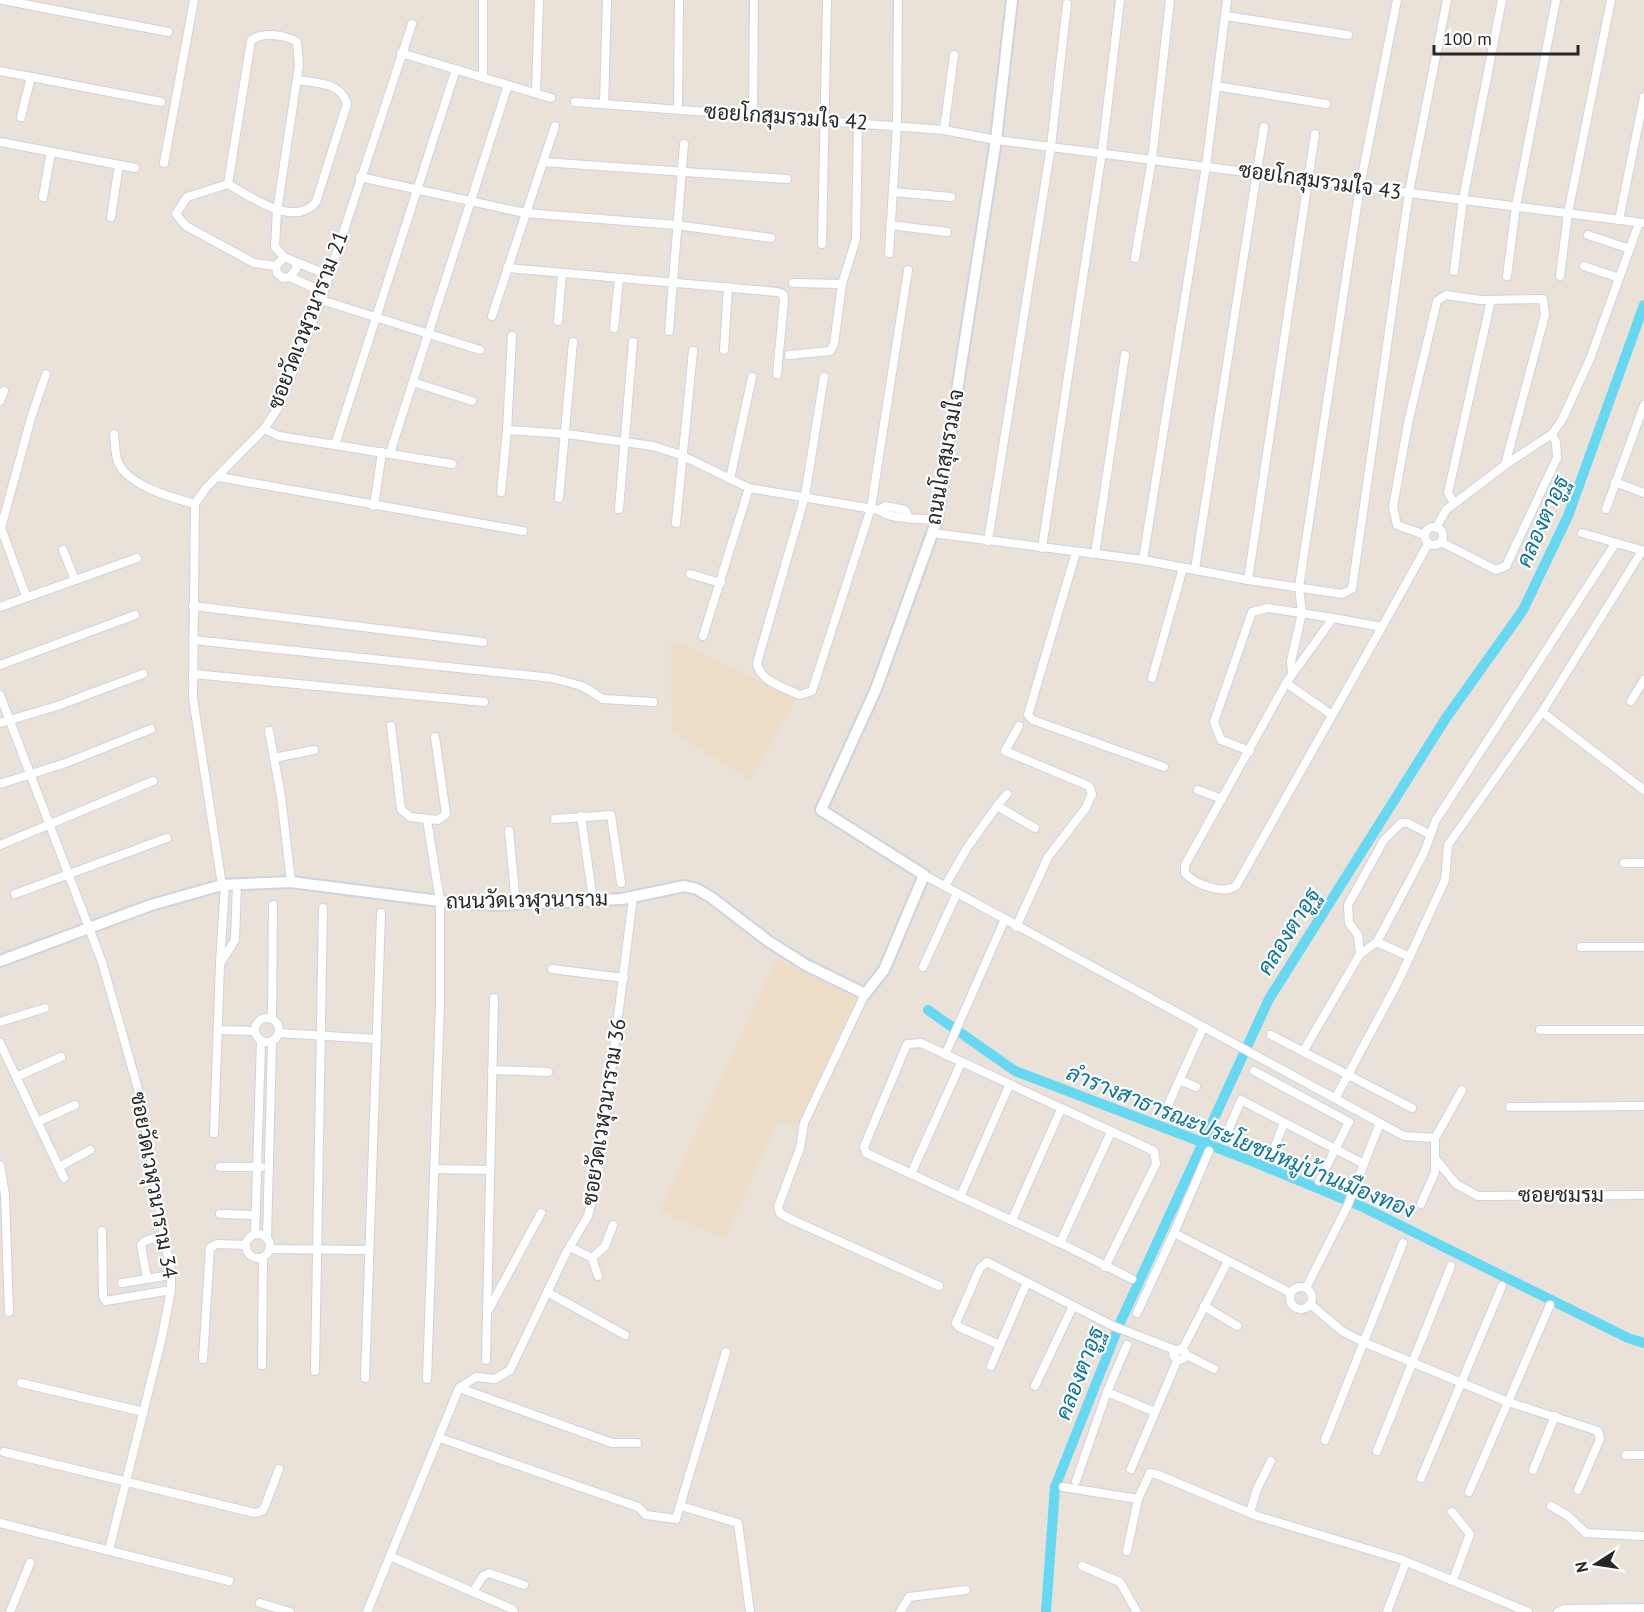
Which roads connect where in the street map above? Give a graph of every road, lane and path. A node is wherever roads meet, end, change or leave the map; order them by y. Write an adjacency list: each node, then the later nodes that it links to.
1 (3, 0): 22 (street)
2 (194, 0): 58 (street)
3 (483, 0): 29 (street)
4 (539, 0): 33 (street)
5 (607, 0): 38 (street)
6 (679, 0): 40 (street)
7 (754, 0): 41 (street)
8 (827, 0): 43 (street)
9 (898, 0): 45 (street)
10 (1012, 0): 50 (street, ถนนโกสุมรวมใจ)
11 (1120, 0): 55 (street)
12 (1170, 0): 56 (street)
13 (1227, 0): 20 (street)
14 (1397, 0): 68 (street)
15 (1447, 0): 71 (street)
16 (1502, 0): 74 (street)
17 (1556, 0): 76 (street)
18 (1611, 0): 79 (street)
19 (1067, 4): 53 (street)
20 (1226, 16): 23 (street); 32 (street)
21 (412, 24): 24 (street, ซอยวัดเวฬุวนาราม 21)
22 (168, 32)
23 (1348, 35)
24 (401, 53): 26 (street); 64 (street, ซอยวัดเวฬุวนาราม 21)
25 (954, 55): 48 (street)
26 (456, 69): 29 (street); 69 (street)
27 (0, 71): 28 (street)
28 (31, 77): 36 (street); 42 (street)
29 (483, 78): 31 (street)
30 (297, 80): 67 (street); 77 (street); 77 (street)
31 (508, 85): 33 (street); 75 (street)
32 (1216, 86): 39 (street); 60 (street)
33 (536, 93): 35 (street)
34 (1644, 97): 81 (street)
35 (551, 98)
36 (161, 102)
37 (575, 102): 38 (street, ซอยโกสุมรวมใจ 42)
38 (604, 104): 40 (street, ซอยโกสุมรวมใจ 42)
39 (1326, 104)
40 (678, 109): 41 (street, ซอยโกสุมรวมใจ 42)
41 (753, 114): 43 (street, ซอยโกสุมรวมใจ 42)
42 (21, 117)
43 (826, 121): 44 (street, ซอยโกสุมรวมใจ 42); 88 (street)
44 (858, 123): 45 (street, ซอยโกสุมรวมใจ 42); 108 (street)
45 (897, 124): 48 (street, ซอยโกสุมรวมใจ 42); 70 (street)
46 (555, 126): 57 (street)
47 (1264, 127): 63 (street)
48 (944, 130): 50 (street, ซอยโกสุมรวมใจ 42)
49 (1315, 134): 66 (street)
50 (996, 140): 53 (street, ซอยโกสุมรวมใจ 43); 160 (street, ถนนโกสุมรวมใจ)
51 (0, 142): 54 (street)
52 (684, 144): 62 (street)
53 (1051, 146): 55 (street, ซอยโกสุมรวมใจ 43); 168 (street)
54 (51, 152): 59 (street); 72 (street)
55 (1102, 152): 56 (street, ซอยโกสุมรวมใจ 43); 172 (street)
56 (1152, 159): 60 (street, ซอยโกสุมรวมใจ 43); 92 (street)
57 (543, 162): 62 (street); 78 (street)
58 (164, 164)
59 (119, 165): 61 (street); 80 (street)
60 (1206, 166): 63 (street, ซอยโกสุมรวมใจ 43); 178 (street)
61 (135, 168)
62 (680, 172): 65 (street); 83 (street)
63 (1258, 172): 66 (street, ซอยโกสุมรวมใจ 43); 180 (street)
64 (360, 177): 69 (street); 100 (street, ซอยวัดเวฬุวนาราม 21)
65 (787, 179)
66 (1309, 179): 68 (street, ซอยโกสุมรวมใจ 43); 183 (street)
67 (228, 184): 77 (street); 94 (street)
68 (1360, 186): 71 (street, ซอยโกสุมรวมใจ 43); 185 (street)
69 (417, 189): 75 (street); 113 (street)
70 (892, 192): 73 (street); 84 (street)
71 (1409, 192): 74 (street, ซอยโกสุมรวมใจ 43); 185 (street)
72 (43, 197)
73 (951, 197)
74 (1464, 200): 76 (street, ซอยโกสุมรวมใจ 43); 98 (street)
75 (471, 201): 78 (street); 117 (street)
76 (1516, 207): 79 (street, ซอยโกสุมรวมใจ 43); 101 (street)
77 (277, 211): 91 (street)
78 (525, 213): 83 (street); 96 (street)
79 (1568, 213): 81 (street, ซอยโกสุมรวมใจ 43); 102 (street)
80 (111, 217)
81 (1619, 220): 82 (street, ซอยโกสุมรวมใจ 43)
82 (1641, 223): 89 (street)
83 (676, 225): 87 (street); 106 (street)
84 (891, 225): 85 (street); 90 (street)
85 (947, 232)
86 (1588, 235): 89 (street)
87 (771, 238)
88 (822, 244)
89 (1630, 249): 105 (street)
90 (889, 253)
91 (284, 257): 93 (street); 94 (street)
92 (1135, 258)
93 (296, 263): 100 (street); 103 (street)
94 (276, 266): 103 (street)
95 (1584, 266): 105 (street)
96 (507, 268): 99 (street); 112 (street)
97 (908, 270): 158 (street)
98 (1454, 271)
99 (562, 273): 104 (street); 114 (street)
100 (328, 275): 110 (street, ซอยวัดเวฬุวนาราม 21)
101 (1507, 276)
102 (1560, 276)
103 (290, 277): 110 (street)
104 (619, 278): 106 (street); 115 (street)
105 (1619, 278): 139 (street)
106 (672, 281): 109 (street); 116 (street)
107 (793, 283): 108 (street)
108 (842, 284): 124 (street)
109 (728, 287): 122 (street); 127 (street)
110 (322, 296): 113 (street); 135 (street, ซอยวัดเวฬุวนาราม 21)
111 (1491, 300): 145 (street); 154 (street); 167 (street)
112 (492, 316)
113 (376, 317): 117 (street); 141 (street)
114 (558, 321)
115 (615, 328)
116 (669, 332)
117 (428, 333): 121 (street); 130 (street)
118 (512, 336): 136 (street)
119 (573, 342): 138 (street)
120 (633, 342): 140 (street)
121 (480, 350)
122 (724, 350)
123 (693, 351): 143 (street)
124 (789, 355)
125 (1125, 355): 176 (street)
126 (46, 374): 162 (street)
127 (777, 374)
128 (752, 376): 147 (street)
129 (824, 377): 152 (street)
130 (413, 382): 133 (street); 142 (street)
131 (4, 391): 132 (street)
132 (0, 401)
133 (472, 401)
134 (1644, 405): 148 (street)
135 (264, 429): 141 (street); 146 (street, ซอยวัดเวฬุวนาราม 21)
136 (507, 430): 138 (street); 150 (street)
137 (114, 434): 155 (street)
138 (567, 434): 140 (street); 153 (street)
139 (1552, 434): 145 (street); 169 (street)
140 (625, 441): 143 (street); 157 (street)
141 (335, 445): 142 (street)
142 (386, 452): 144 (street); 156 (street)
143 (681, 455): 147 (street); 161 (street)
144 (452, 464)
145 (1505, 465): 154 (street)
146 (219, 477): 155 (street, ซอยวัดเวฬุวนาราม 21); 156 (street)
147 (730, 479): 149 (street)
148 (1615, 482): 151 (street); 159 (street)
149 (748, 488): 152 (street); 184 (street)
150 (501, 492)
151 (1644, 493)
152 (806, 496): 158 (street); 158 (street)
153 (559, 498)
154 (1454, 503): 163 (street)
155 (195, 504): 187 (street)
156 (374, 506): 164 (street)
157 (619, 509)
158 (875, 509): 160 (street)
159 (1606, 509)
160 (937, 520): 165 (street, ถนนโกสุมรวมใจ)
161 (676, 523)
162 (0, 528): 186 (street)
163 (1436, 528): 167 (street); 169 (street)
164 (523, 531)
165 (932, 533): 168 (street); 240 (street, ถนนโกสุมรวมใจ)
166 (1582, 533): 171 (street)
167 (1425, 535): 170 (street)
168 (988, 541): 172 (street)
169 (1441, 542): 170 (street)
170 (1428, 544): 192 (street)
171 (1615, 544): 174 (street); 234 (street)
172 (1042, 548): 175 (street)
173 (63, 550): 182 (street)
174 (1643, 551): 207 (street)
175 (1076, 552): 176 (street); 219 (street)
176 (1095, 554): 178 (street)
177 (137, 558): 182 (street)
178 (1143, 561): 179 (street)
179 (1183, 568): 180 (street); 200 (street)
180 (1195, 569): 183 (street)
181 (690, 574): 184 (street)
182 (75, 580): 186 (street)
183 (1248, 580): 185 (street)
184 (721, 583): 193 (street)
185 (1299, 587): 189 (street)
186 (26, 596): 188 (street)
187 (193, 606): 194 (street); 195 (street)
188 (0, 607)
189 (1302, 613): 191 (street); 199 (street); 217 (street)
190 (135, 615): 196 (street)
191 (1333, 618): 192 (street); 199 (street)
192 (1382, 627): 208 (street)
193 (704, 636)
194 (193, 640): 198 (street); 206 (street)
195 (483, 642)
196 (0, 664)
197 (143, 674): 209 (street)
198 (193, 674): 205 (street); 243 (street)
199 (1292, 674): 202 (street)
200 (1152, 678)
201 (1644, 680): 204 (street)
202 (1286, 683): 208 (street); 217 (street)
203 (0, 694): 209 (street, ซอยวัดเวฬุวนาราม 34)
204 (1631, 701)
205 (484, 702)
206 (653, 702)
207 (1542, 712): 224 (street); 262 (street)
208 (1332, 715): 226 (street)
209 (10, 720): 210 (street); 220 (street, ซอยวัดเวฬุวนาราม 34)
210 (0, 723)
211 (391, 726): 230 (street)
212 (1019, 726): 257 (street)
213 (151, 729): 220 (street)
214 (269, 731): 218 (street)
215 (435, 737): 230 (street)
216 (314, 750): 218 (street)
217 (1250, 751): 226 (street)
218 (274, 758): 241 (street)
219 (1164, 767)
220 (29, 773): 222 (street); 231 (street, ซอยวัดเวฬุวนาราม 34)
221 (153, 781): 231 (street)
222 (0, 784)
223 (1198, 790): 226 (street)
224 (1644, 790)
225 (1007, 794): 227 (street)
226 (1222, 799)
227 (997, 806): 232 (street); 245 (street)
228 (581, 816): 229 (street); 242 (street); 249 (street)
229 (555, 819)
230 (427, 820): 250 (street)
231 (49, 824): 236 (street); 239 (street, ซอยวัดเวฬุวนาราม 34)
232 (1035, 828)
233 (509, 831): 251 (street)
234 (1430, 834): 258 (street); 261 (street)
235 (167, 838): 239 (street)
236 (0, 845)
237 (1624, 863): 238 (street)
238 (1644, 863)
239 (70, 874): 247 (street); 256 (street, ซอยวัดเวฬุวนาราม 34)
240 (924, 875): 245 (street); 268 (street)
241 (291, 882): 244 (street, ถนนวัดเวฬุวนาราม); 250 (street, ถนนวัดเวฬุวนาราม)
242 (621, 883)
243 (224, 884): 244 (street, ถนนวัดเวฬุวนาราม); 256 (street, ถนนวัดเวฬุวนาราม); 264 (street)
244 (237, 884): 264 (street)
245 (945, 886): 246 (street)
246 (957, 893): 255 (street); 265 (street)
247 (15, 894)
248 (633, 897): 249 (street, ถนนวัดเวฬุวนาราม); 267 (street, ซอยวัดเวฬุวนาราม 36); 268 (street, ถนนวัดเวฬุวนาราม)
249 (593, 900): 251 (street, ถนนวัดเวฬุวนาราม)
250 (440, 901): 251 (street, ถนนวัดเวฬุวนาราม); 323 (street)
251 (516, 904)
252 (273, 905): 271 (street)
253 (323, 908): 280 (street)
254 (381, 913): 281 (street)
255 (1005, 919): 257 (street); 286 (street)
256 (90, 927): 263 (street, ถนนวัดเวฬุวนาราม); 340 (street, ซอยวัดเวฬุวนาราม 34)
257 (1016, 927): 273 (street)
258 (1377, 942): 261 (street); 262 (street)
259 (1581, 947): 260 (street)
260 (1644, 947)
261 (1360, 954): 285 (street)
262 (1410, 957): 292 (street)
263 (0, 961)
264 (220, 964): 274 (street)
265 (923, 967)
266 (552, 969): 267 (street)
267 (624, 978): 346 (street, ซอยวัดเวฬุวนาราม 36)
268 (865, 994): 361 (street)
269 (494, 998): 289 (street)
270 (45, 1008): 272 (street)
271 (272, 1019): 277 (street); 278 (street)
272 (0, 1022)
273 (1203, 1028): 294 (street); 298 (street)
274 (218, 1029): 277 (street); 308 (street)
275 (1540, 1030): 276 (street)
276 (1644, 1030)
277 (255, 1031): 282 (street)
278 (279, 1033): 280 (street); 283 (street)
279 (1271, 1035): 285 (street)
280 (321, 1037): 281 (street); 348 (street)
281 (376, 1039): 349 (street)
282 (261, 1041): 283 (street); 321 (street)
283 (272, 1041): 322 (street)
284 (0, 1043): 293 (street)
285 (1304, 1050): 292 (street)
286 (945, 1055): 288 (street); 325 (street)
287 (61, 1057): 293 (street)
288 (961, 1063): 295 (street); 325 (street)
289 (492, 1070): 291 (street); 324 (street)
290 (1254, 1071): 312 (street)
291 (548, 1072)
292 (1348, 1073): 298 (street); 303 (street)
293 (16, 1077): 305 (street)
294 (1180, 1080): 296 (street); 300 (street)
295 (1009, 1086): 304 (street); 330 (street)
296 (1196, 1088)
297 (1462, 1090): 311 (street)
298 (1336, 1097): 307 (street)
299 (75, 1105): 305 (street)
300 (1168, 1105)
301 (1644, 1106): 302 (street)
302 (1510, 1107)
303 (1412, 1108)
304 (1061, 1109): 309 (street); 335 (street)
305 (37, 1122): 319 (street)
306 (1284, 1123): 310 (street); 312 (street); 316 (street)
307 (1380, 1123): 311 (street); 317 (street)
308 (214, 1132)
309 (1111, 1132): 342 (street); 354 (street)
310 (1225, 1138)
311 (1435, 1138): 315 (street)
312 (1335, 1149): 317 (street); 327 (street)
313 (90, 1150): 319 (street)
314 (1209, 1150): 338 (street)
315 (1435, 1158): 329 (street, ซอยชมรม); 331 (street)
316 (1270, 1159)
317 (1364, 1164): 363 (street)
318 (0, 1165): 328 (street)
319 (59, 1167): 326 (street)
320 (220, 1167): 321 (street)
321 (257, 1167): 322 (street); 334 (street)
322 (269, 1167): 341 (street)
323 (434, 1169): 324 (street); 390 (street)
324 (490, 1170): 373 (street)
325 (910, 1174): 330 (street)
326 (64, 1178)
327 (1319, 1181)
328 (2, 1195): 345 (street)
329 (1644, 1196)
330 (960, 1197): 335 (street)
331 (1421, 1204)
332 (541, 1213): 373 (street)
333 (220, 1214): 334 (street)
334 (256, 1215): 339 (street)
335 (1012, 1220): 342 (street)
336 (613, 1225): 351 (street)
337 (102, 1231): 364 (street)
338 (1174, 1233): 352 (street); 374 (street)
339 (255, 1234): 341 (street); 344 (street)
340 (164, 1235): 355 (street, ซอยวัดเวฬุวนาราม 34); 357 (street)
341 (267, 1238): 347 (street)
342 (1060, 1243): 354 (street)
343 (1403, 1243): 377 (street)
344 (246, 1245): 350 (street); 382 (street)
345 (3, 1246): 366 (street)
346 (570, 1246): 351 (street); 365 (street, ซอยวัดเวฬุวนาราม 36)
347 (270, 1249): 348 (street); 350 (street)
348 (317, 1249): 349 (street); 388 (street)
349 (369, 1250): 389 (street)
350 (263, 1258): 385 (street)
351 (592, 1258): 356 (street)
352 (1228, 1261): 367 (street); 371 (street)
353 (1451, 1266): 384 (street)
354 (1105, 1267): 358 (street)
355 (171, 1275): 357 (street); 364 (street, ซอยวัดเวฬุวนาราม 34)
356 (598, 1276)
357 (147, 1278): 359 (street)
358 (1132, 1279)
359 (122, 1282)
360 (1027, 1282): 370 (street); 378 (street); 378 (street)
361 (939, 1286)
362 (1502, 1286): 391 (street)
363 (1306, 1288): 367 (street); 368 (street)
364 (171, 1290): 397 (street, ซอยวัดเวฬุวนาราม 34)
365 (547, 1292): 376 (street); 394 (street, ซอยวัดเวฬุวนาราม 36)
366 (4, 1293): 372 (street)
367 (1291, 1293): 368 (street)
368 (1310, 1304): 377 (street)
369 (1550, 1305): 396 (street)
370 (1073, 1306): 380 (street); 393 (street)
371 (1204, 1306): 375 (street); 380 (street)
372 (9, 1312)
373 (487, 1312): 383 (street)
374 (1137, 1313)
375 (1237, 1326)
376 (624, 1335)
377 (1363, 1342): 384 (street); 401 (street)
378 (1000, 1345): 386 (street)
379 (1127, 1345): 395 (street)
380 (1181, 1351): 387 (street); 398 (street)
381 (726, 1352): 418 (street)
382 (203, 1359)
383 (486, 1360)
384 (1413, 1362): 391 (street); 403 (street)
385 (262, 1365)
386 (992, 1366)
387 (1214, 1369)
388 (315, 1371)
389 (365, 1378)
390 (427, 1379)
391 (1461, 1381): 396 (street); 411 (street)
392 (21, 1383): 397 (street)
393 (1035, 1386)
394 (459, 1388): 400 (street); 402 (street)
395 (1107, 1392): 398 (street); 412 (street)
396 (1508, 1402): 399 (street); 416 (street)
397 (144, 1412): 413 (street, ซอยวัดเวฬุวนาราม 34)
398 (1155, 1412): 409 (street)
399 (1555, 1416): 410 (street); 415 (street)
400 (440, 1438): 418 (street); 426 (street)
401 (1325, 1440)
402 (637, 1443)
403 (1377, 1450)
404 (4, 1452): 413 (street)
405 (1626, 1455): 406 (street)
406 (1644, 1455)
407 (1271, 1461): 420 (street)
408 (279, 1469): 413 (street)
409 (1131, 1470)
410 (1533, 1470)
411 (1421, 1478)
412 (1076, 1481)
413 (126, 1483): 424 (street, ซอยวัดเวฬุวนาราม 34)
414 (1063, 1487): 417 (street)
415 (1578, 1490)
416 (1469, 1492)
417 (1138, 1499): 420 (street); 425 (street)
418 (681, 1506): 441 (street)
419 (1551, 1506): 423 (street)
420 (1250, 1512): 427 (street)
421 (1452, 1512): 430 (street)
422 (0, 1523): 424 (street)
423 (1644, 1536)
424 (109, 1550): 431 (street)
425 (1127, 1551)
426 (390, 1556): 434 (street); 439 (street)
427 (1406, 1562): 430 (street); 444 (street)
428 (30, 1563): 437 (street)
429 (1082, 1566): 443 (street)
430 (1453, 1580): 445 (street)
431 (229, 1581)
432 (524, 1585): 434 (street)
433 (966, 1590): 442 (street)
434 (473, 1592): 440 (street)
435 (260, 1603): 438 (street)
436 (1644, 1608): 446 (street)
437 (10, 1612)
438 (290, 1612)
439 (367, 1612)
440 (514, 1612)
441 (750, 1612)
442 (900, 1612)
443 (1137, 1612)
444 (1387, 1612)
445 (1528, 1612)
446 (1558, 1612)

